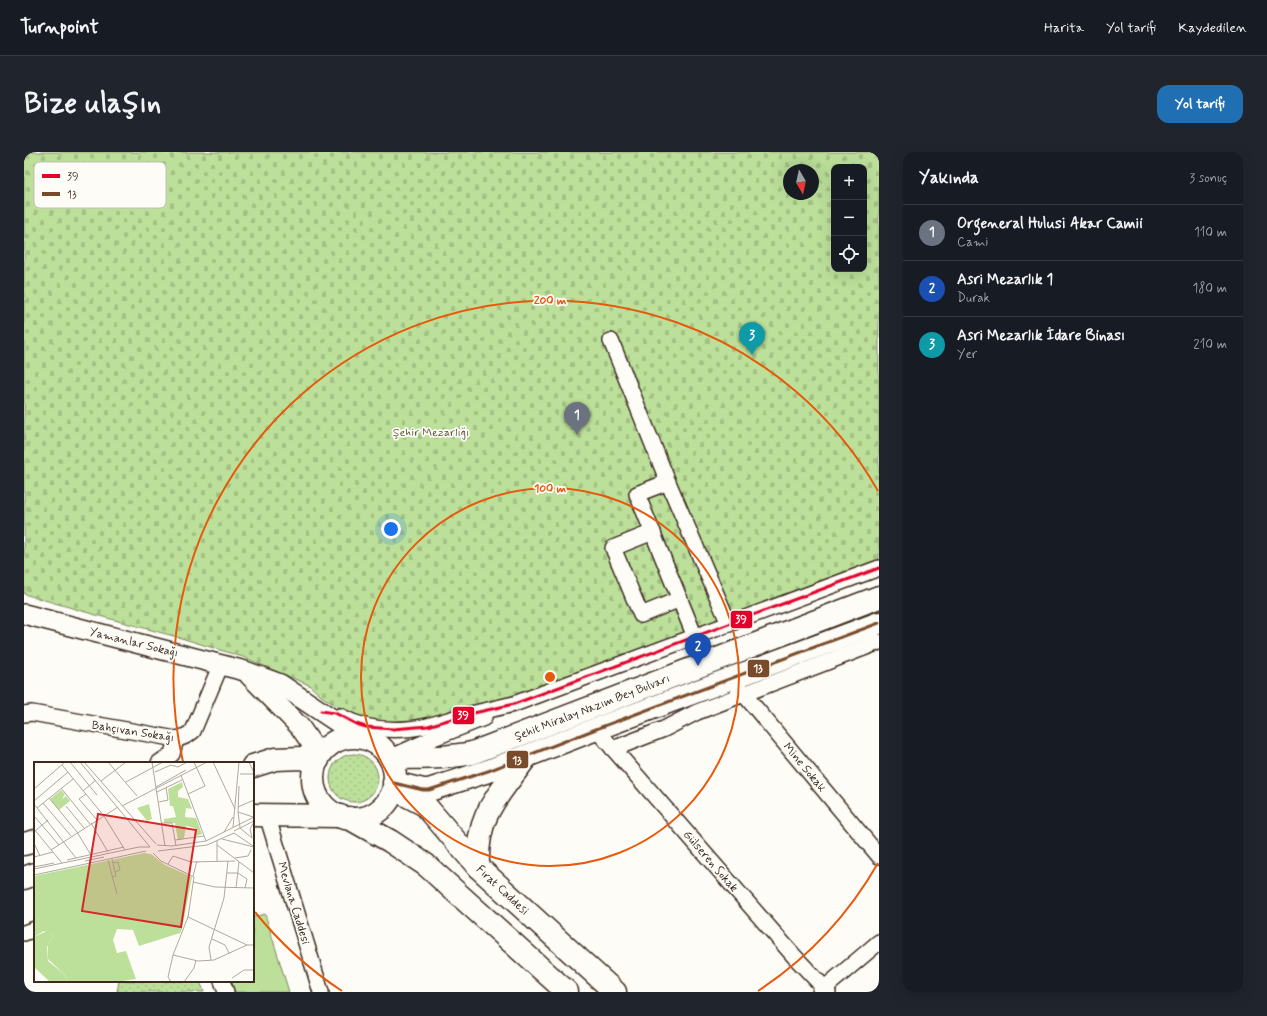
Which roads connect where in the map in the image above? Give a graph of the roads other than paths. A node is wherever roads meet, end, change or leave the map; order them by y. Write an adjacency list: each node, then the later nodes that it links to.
1 (611, 341): 2 (street)
2 (668, 482): 3 (street); 8 (street)
3 (653, 532): 6 (street); 6 (street)
4 (879, 568): 8 (street)
5 (879, 597): 23 (main road, Şehit Miralay Nazım Bey Bulvarı)
6 (680, 599): 9 (street)
7 (24, 614): 11 (street, Yamanlar Sokağı)
8 (729, 624): 9 (street)
9 (696, 636): 14 (street)
10 (878, 638): 13 (main road, Şehit Miralay Nazım Bey Bulvarı)
11 (221, 664): 12 (street, Yamanlar Sokağı); 19 (street, Bahçıvan Sokağı)
12 (245, 671): 15 (street, Yamanlar Sokağı); 22 (street)
13 (737, 686): 17 (main road, Şehit Miralay Nazım Bey Bulvarı); 20 (street); 31 (street, Mine Sokak)
14 (514, 704): 15 (street); 23 (street)
15 (321, 711): 18 (street, Yamanlar Sokağı)
16 (24, 714): 19 (street, Bahçıvan Sokağı)
17 (596, 729): 20 (street, Gülseren Sokak); 21 (main road, Şehit Miralay Nazım Bey Bulvarı)
18 (361, 738): 22 (main road); 23 (main road)
19 (176, 739): 24 (street)
20 (613, 749): 39 (street, Gülseren Sokak)
21 (527, 756): 26 (main road, Şehit Miralay Nazım Bey Bulvarı); 32 (main road)
22 (319, 758): 25 (main road); 28 (main road)
23 (389, 758): 26 (main road)
24 (160, 762)
25 (254, 766)
26 (394, 786): 28 (main road); 32 (main road, Fırat Caddesi)
27 (260, 815): 28 (main road); 41 (street, Mevlana Caddesi)
28 (344, 817): 42 (main road)
29 (34, 841): 30 (main road)
30 (24, 844)
31 (879, 856)
32 (478, 868): 43 (main road, Fırat Caddesi)
33 (34, 874): 34 (main road)
34 (24, 878)
35 (34, 929): 36 (street)
36 (24, 932)
37 (879, 942): 39 (street)
38 (222, 982): 40 (street)
39 (824, 991)
40 (226, 992)
41 (321, 992)
42 (567, 992)
43 (615, 992)

